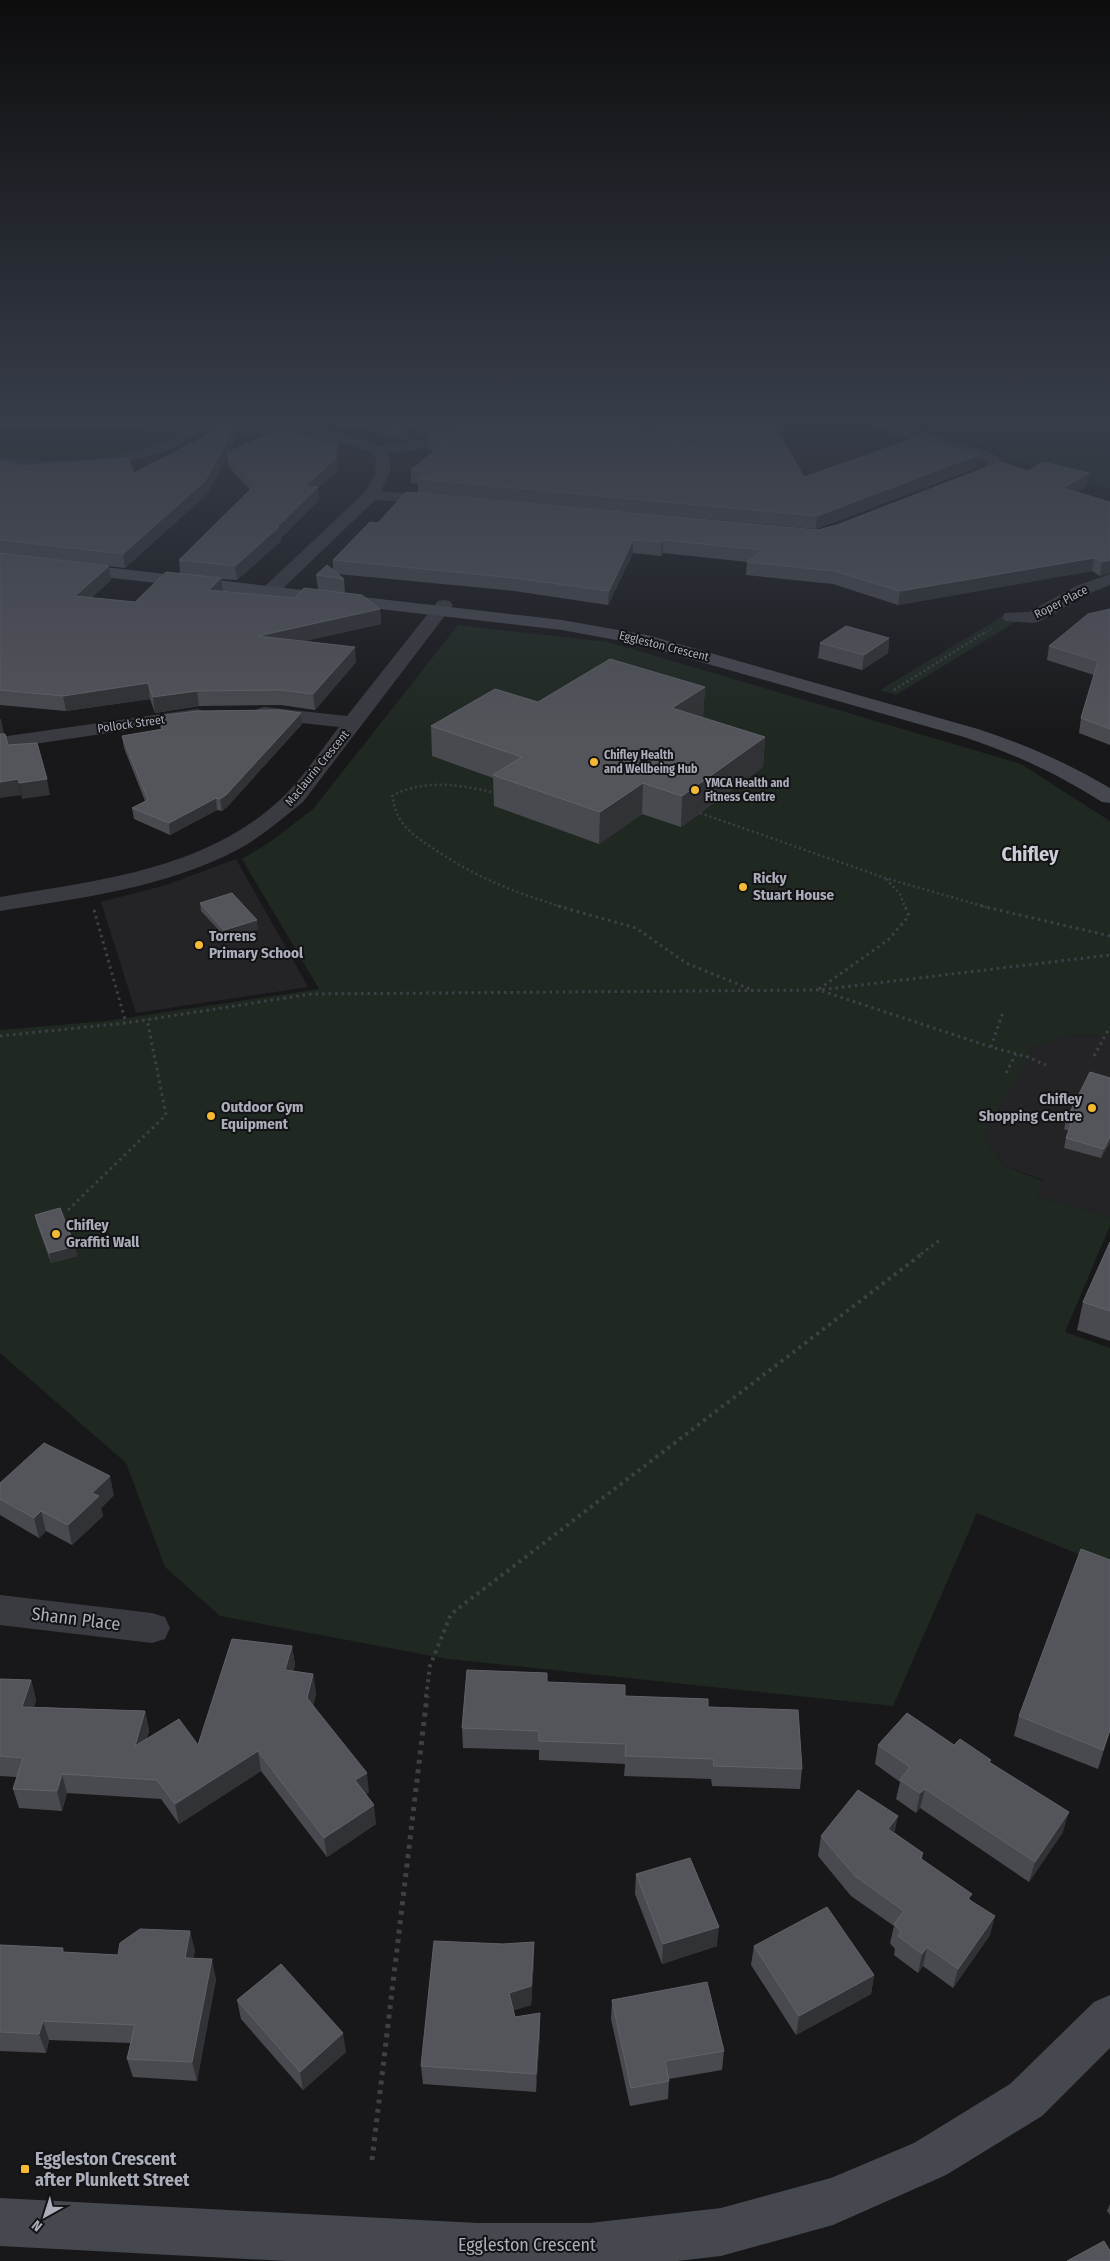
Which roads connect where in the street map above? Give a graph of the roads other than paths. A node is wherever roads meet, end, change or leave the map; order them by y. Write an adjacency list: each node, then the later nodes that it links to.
1 (338, 527): 4 (street)
2 (0, 560): 4 (street, Eggleston Crescent)
3 (1110, 579): 6 (street, Roper Place)
4 (272, 589): 5 (street, Eggleston Crescent)
5 (441, 608): 9 (street, Maclaurin Crescent); 11 (street, Eggleston Crescent); 12 (street, Eggleston Crescent)
6 (1011, 617)
7 (248, 712): 9 (street)
8 (215, 713): 10 (street, Pollock Street)
9 (352, 723): 13 (street, Maclaurin Crescent)
10 (0, 743)
11 (1110, 784)
12 (1110, 797)
13 (0, 904)
14 (0, 1610): 15 (street, Shann Place)
15 (152, 1628)
16 (1110, 2017): 19 (street, Eggleston Crescent)
17 (0, 2222): 18 (street, Eggleston Crescent)
18 (422, 2253): 19 (street, Eggleston Crescent)
19 (477, 2254)

